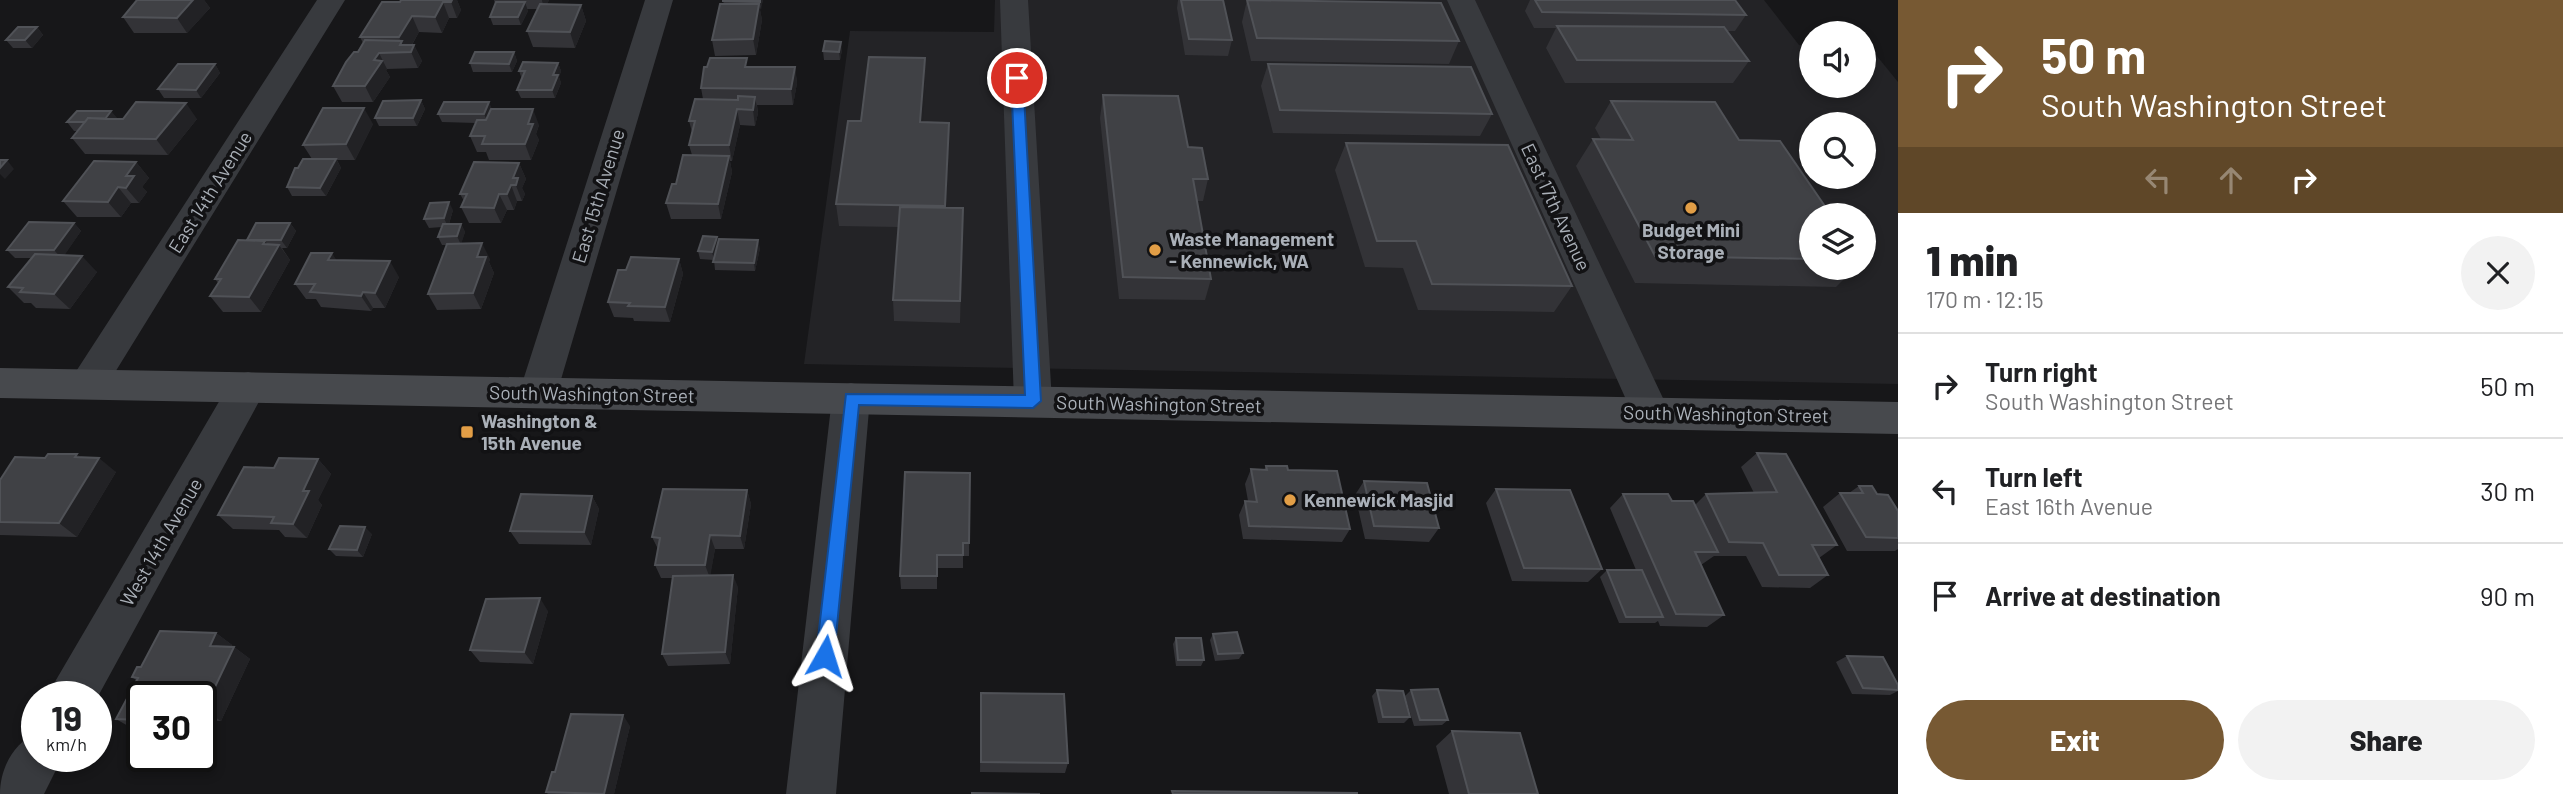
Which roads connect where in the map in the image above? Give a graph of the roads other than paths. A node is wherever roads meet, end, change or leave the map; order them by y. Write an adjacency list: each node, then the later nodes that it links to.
1 (331, 0): 6 (street, East 14th Avenue)
2 (659, 0): 8 (street, East 15th Avenue)
3 (1014, 0): 10 (street)
4 (1461, 0): 11 (street, East 17th Avenue)
5 (0, 383): 6 (main road, South Washington Street)
6 (88, 384): 7 (main road, South Washington Street)
7 (248, 387): 8 (main road, South Washington Street); 13 (street, West 14th Avenue)
8 (538, 393): 9 (main road, South Washington Street)
9 (851, 398): 10 (main road, South Washington Street); 16 (street)
10 (1033, 401): 11 (main road, South Washington Street)
11 (1651, 413): 12 (main road, South Washington Street)
12 (1898, 418)
13 (81, 681)
14 (30, 772): 15 (street)
15 (17, 794)
16 (811, 794)

